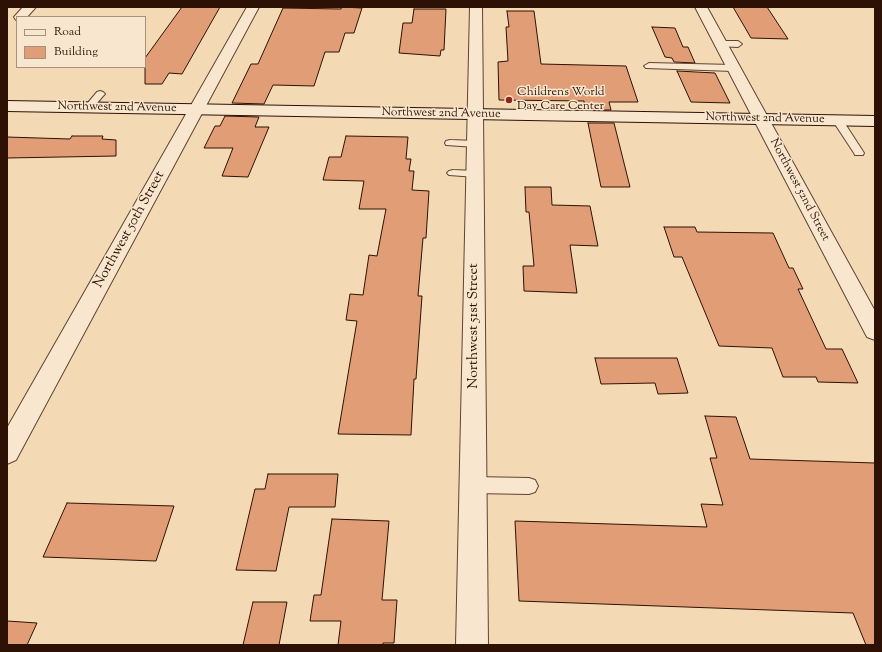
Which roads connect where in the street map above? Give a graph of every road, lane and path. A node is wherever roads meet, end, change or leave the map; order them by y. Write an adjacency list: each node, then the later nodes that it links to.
1 (30, 7): 5 (street)
2 (253, 7): 13 (street, Northwest 50th Street)
3 (476, 7): 14 (street, Northwest 51st Street)
4 (701, 7): 6 (street, Northwest 52nd Street)
5 (20, 16)
6 (720, 44): 7 (lane); 9 (street, Northwest 52nd Street)
7 (738, 44)
8 (649, 66): 9 (lane)
9 (733, 68): 15 (street, Northwest 52nd Street)
10 (100, 94): 12 (lane)
11 (7, 106): 12 (street, Northwest 2nd Avenue)
12 (89, 107): 13 (street, Northwest 2nd Avenue)
13 (197, 109): 14 (street, Northwest 2nd Avenue); 24 (street, Northwest 50th Street)
14 (476, 115): 15 (street, Northwest 2nd Avenue); 19 (street, Northwest 51st Street)
15 (761, 119): 16 (street, Northwest 2nd Avenue); 23 (street, Northwest 52nd Street)
16 (838, 121): 17 (street, Northwest 2nd Avenue); 20 (lane)
17 (875, 121)
18 (450, 142): 19 (lane)
19 (476, 144): 22 (street, Northwest 51st Street)
20 (859, 153)
21 (452, 173): 22 (lane)
22 (476, 174): 25 (street, Northwest 51st Street)
23 (875, 331)
24 (7, 452)
25 (473, 485): 26 (lane); 27 (street, Northwest 51st Street)
26 (528, 486)
27 (472, 645)

